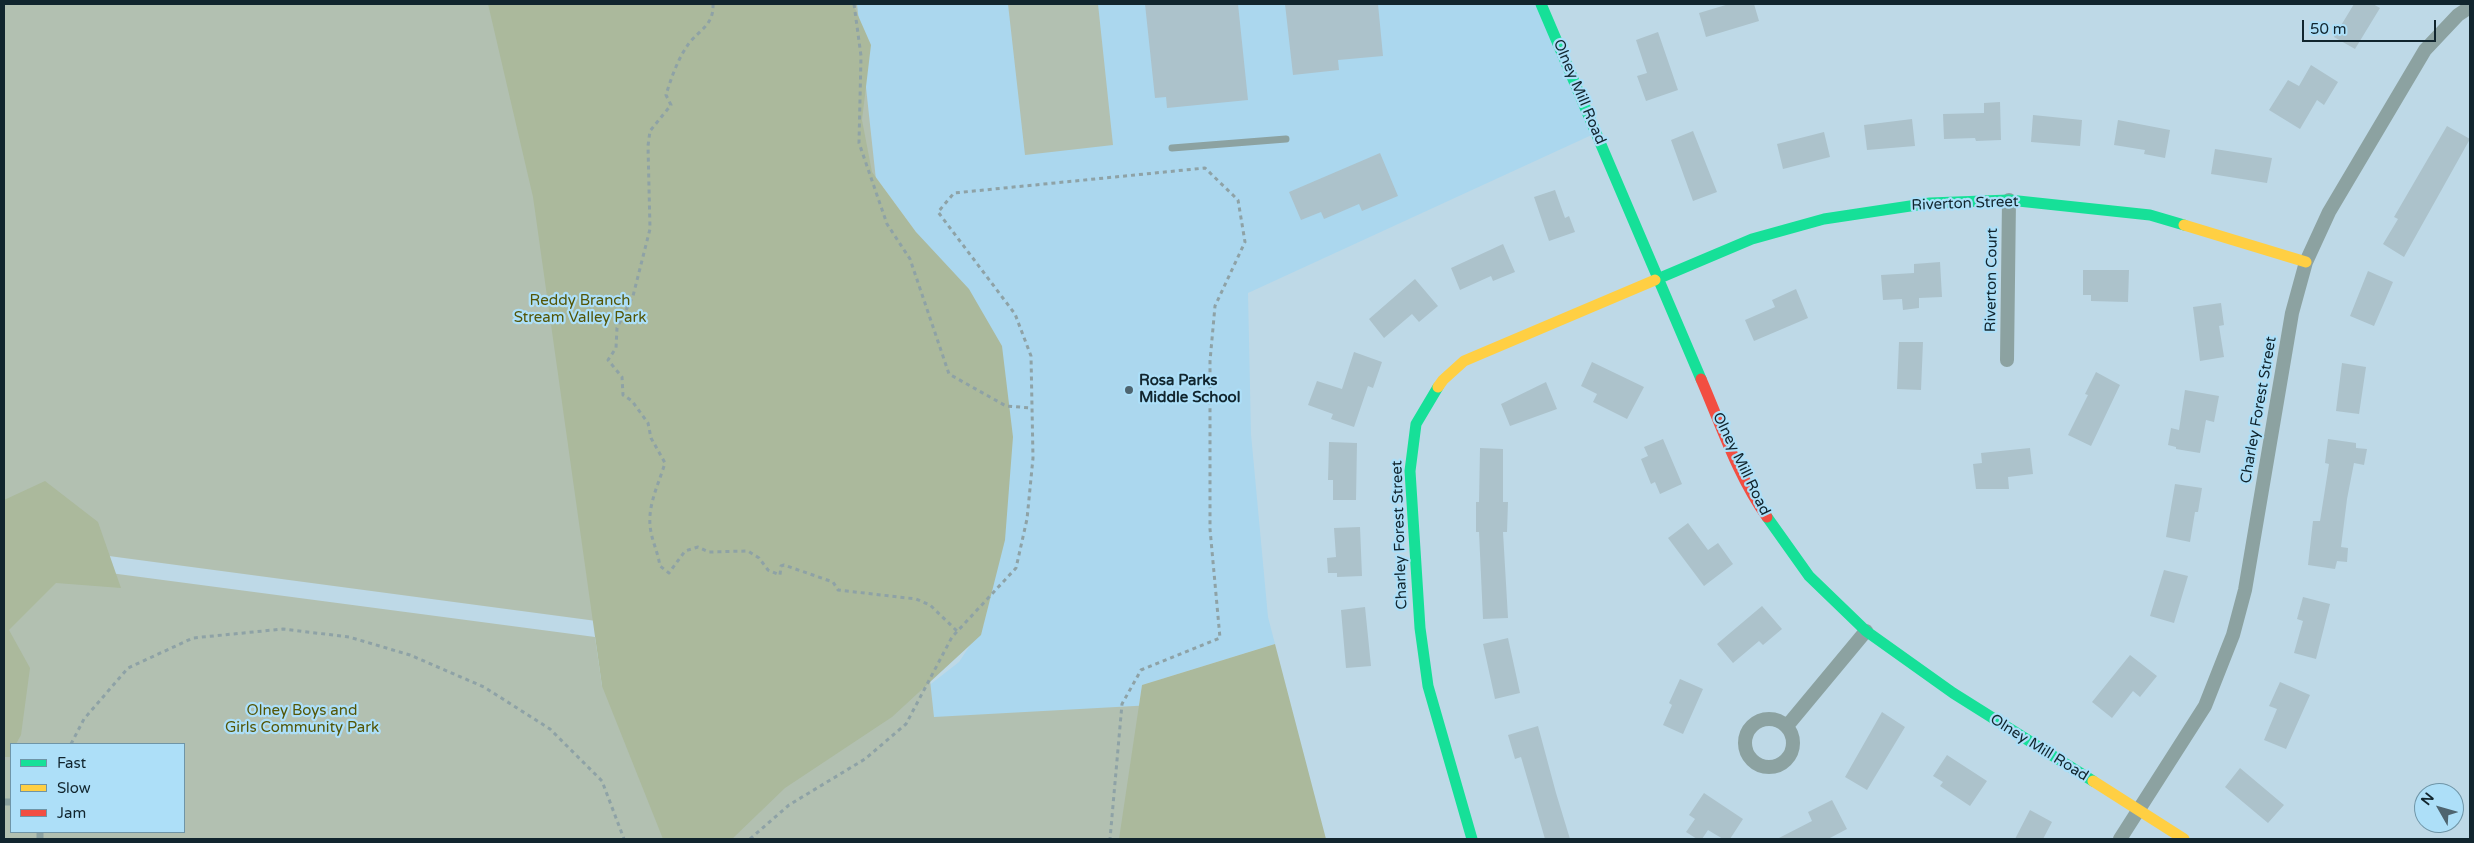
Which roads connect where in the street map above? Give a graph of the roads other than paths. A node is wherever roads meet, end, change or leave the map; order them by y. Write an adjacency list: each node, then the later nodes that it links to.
1 (1546, 5): 7 (street, Olney Mill Road)
2 (2470, 7): 6 (street, Charley Forest Street)
3 (1286, 139): 4 (lane)
4 (1172, 148)
5 (2009, 200): 6 (street, Riverton Street); 7 (street, Riverton Street); 8 (street, Riverton Court)
6 (2306, 262): 11 (street, Charley Forest Street)
7 (1658, 277): 9 (street, Olney Mill Road); 12 (street, Charley Forest Street)
8 (2007, 360)
9 (1866, 631): 10 (street); 11 (street, Olney Mill Road)
10 (1787, 726)
11 (2138, 811): 13 (street, Charley Forest Street); 14 (street, Olney Mill Road)
12 (1472, 839)
13 (2120, 839)
14 (2184, 839)

